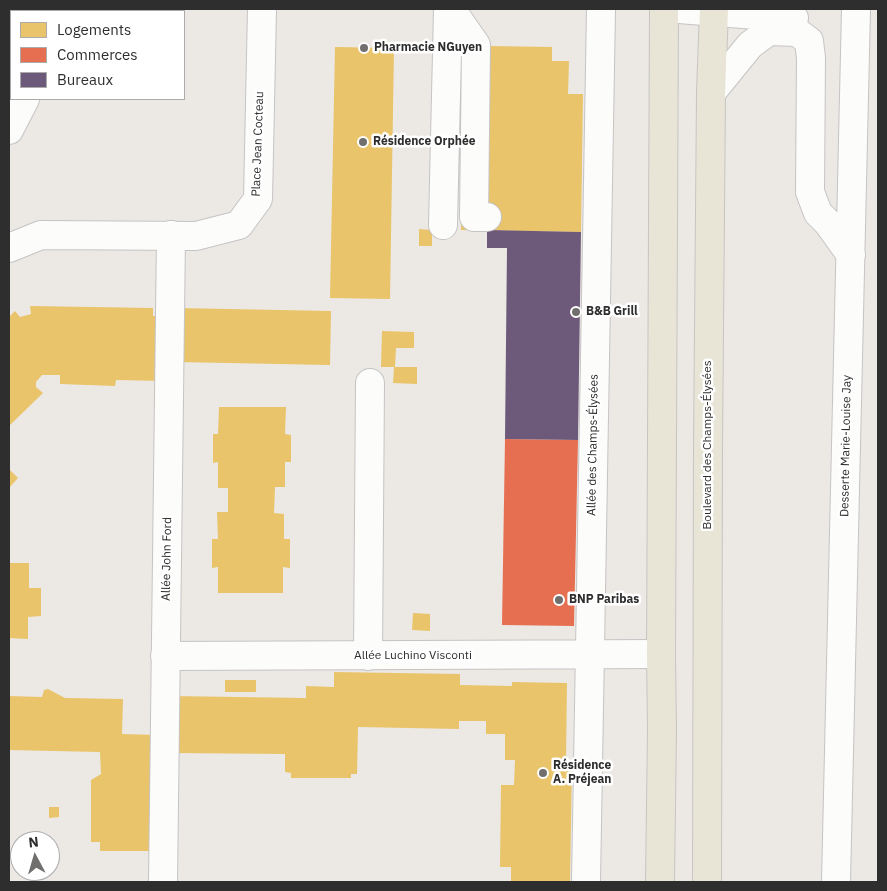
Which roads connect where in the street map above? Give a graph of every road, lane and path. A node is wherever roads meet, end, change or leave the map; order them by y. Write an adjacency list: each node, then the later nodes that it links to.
1 (262, 9): 14 (street, Place Jean Cocteau)
2 (449, 9): 11 (street); 13 (street)
3 (600, 9): 21 (street, Allée des Champs-Élysées)
4 (664, 9): 18 (main road)
5 (679, 9): 7 (street)
6 (856, 9): 16 (street, Desserte Marie-Louise Jay)
7 (714, 10): 8 (main road, Boulevard des Champs-Élysées); 12 (street)
8 (711, 93): 12 (street); 25 (main road, Boulevard des Champs-Élysées)
9 (25, 100): 10 (street)
10 (9, 130)
11 (488, 218)
12 (828, 223): 16 (street)
13 (443, 225)
14 (171, 235): 15 (street, Place Jean Cocteau); 19 (street, Allée John Ford)
15 (9, 248)
16 (851, 255): 26 (street, Desserte Marie-Louise Jay)
17 (370, 383): 20 (street)
18 (661, 654): 21 (street, Allée Luchino Visconti); 24 (main road)
19 (165, 656): 20 (street, Allée Luchino Visconti); 22 (street, Allée John Ford)
20 (368, 656): 21 (street, Allée Luchino Visconti)
21 (590, 656): 23 (street, Allée des Champs-Élysées)
22 (164, 882)
23 (586, 882)
24 (660, 882)
25 (707, 882)
26 (836, 882)

